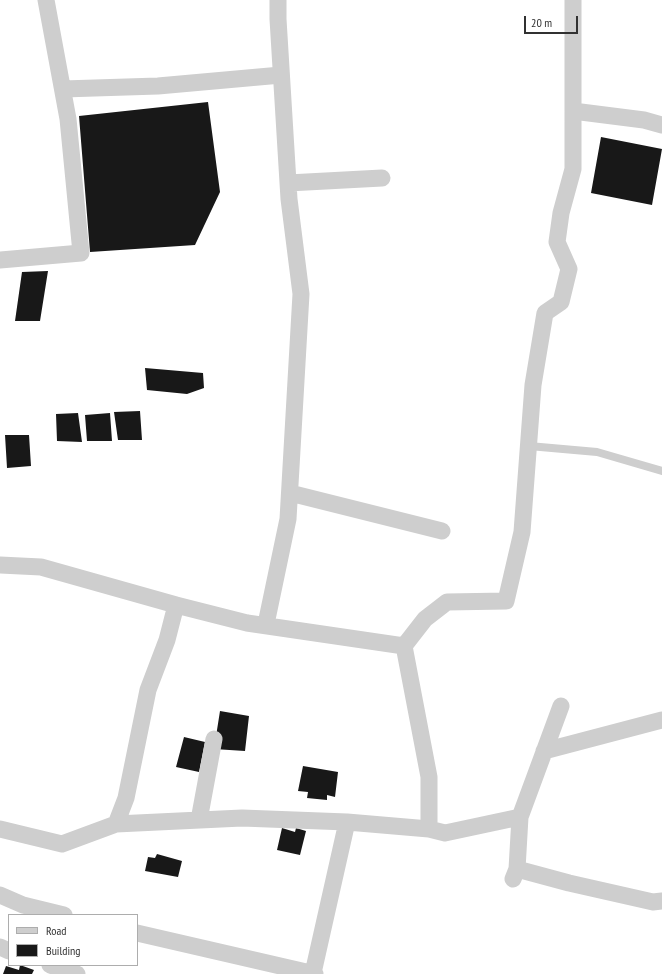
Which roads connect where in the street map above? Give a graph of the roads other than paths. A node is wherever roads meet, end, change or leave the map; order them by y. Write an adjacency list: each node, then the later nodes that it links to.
1 (46, 0): 5 (street)
2 (278, 0): 4 (street)
3 (573, 0): 6 (street)
4 (281, 75): 5 (street); 9 (street)
5 (63, 89): 10 (street)
6 (573, 110): 7 (street); 11 (street)
7 (662, 125)
8 (382, 178): 9 (street)
9 (288, 183): 13 (street)
10 (1, 256)
11 (529, 446): 12 (lane); 18 (street)
12 (662, 471)
13 (290, 493): 14 (street); 17 (street)
14 (442, 531)
15 (0, 565): 16 (street)
16 (176, 605): 17 (street); 26 (street)
17 (266, 624): 18 (street)
18 (404, 646): 28 (street)
19 (561, 706): 22 (street)
20 (662, 720): 22 (street)
21 (214, 739): 24 (street)
22 (544, 751): 23 (street)
23 (520, 817): 28 (street); 30 (street)
24 (199, 820): 25 (street); 26 (street)
25 (347, 822): 28 (street); 35 (street)
26 (116, 824): 27 (street)
27 (0, 829)
28 (429, 829)
29 (0, 894): 31 (street)
30 (662, 902)
31 (60, 914)
32 (138, 933): 35 (street)
33 (53, 966): 34 (street)
34 (77, 974)
35 (314, 974)

